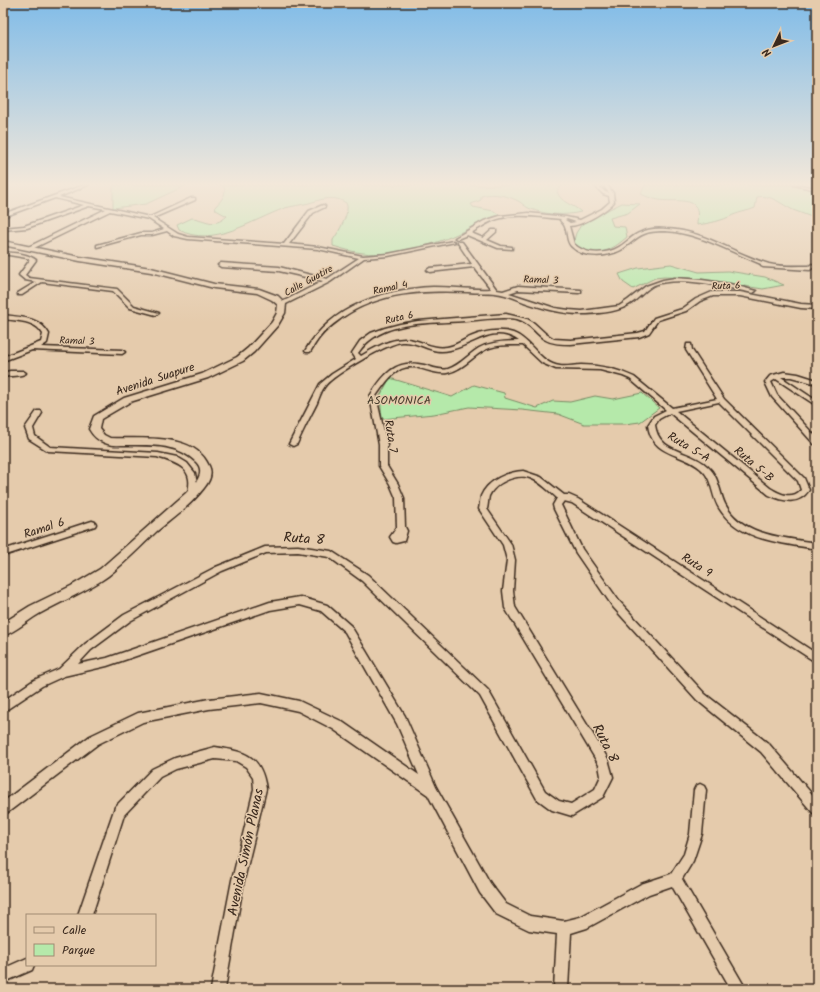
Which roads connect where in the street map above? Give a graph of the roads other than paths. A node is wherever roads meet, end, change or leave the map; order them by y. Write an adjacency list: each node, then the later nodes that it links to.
1 (64, 231): 20 (street)
2 (161, 231): 19 (street)
3 (172, 231): 18 (street)
4 (296, 231): 18 (street)
5 (473, 231): 12 (street)
6 (480, 231): 13 (street)
7 (494, 231): 14 (street)
8 (570, 231): 15 (street)
9 (574, 231): 15 (street)
10 (662, 231): 15 (street)
11 (670, 231): 26 (street)
12 (468, 234): 13 (street); 16 (street)
13 (474, 236): 14 (street); 16 (street)
14 (484, 240): 21 (street)
15 (570, 240)
16 (460, 241): 23 (street); 25 (street)
17 (3, 243): 20 (street)
18 (286, 245): 23 (street)
19 (99, 246)
20 (30, 248): 35 (street)
21 (510, 248)
22 (3, 253): 28 (street)
23 (363, 257): 29 (street, Calle Guatire)
24 (221, 265): 29 (street)
25 (474, 265): 27 (street); 30 (street)
26 (812, 266)
27 (430, 270)
28 (41, 281): 33 (street); 37 (street)
29 (328, 281): 35 (street, Calle Guatire)
30 (495, 291): 32 (street, Ramal 4); 42 (street, Ramal 4)
31 (579, 291): 32 (street, Ramal 3)
32 (503, 293): 34 (street, Ramal 4)
33 (20, 294)
34 (786, 303): 36 (street); 45 (street, Ruta 6)
35 (282, 304): 56 (street, Avenida Suapure)
36 (817, 307)
37 (156, 313)
38 (3, 317): 41 (street)
39 (523, 343): 45 (street, Ruta 6); 52 (street, Ruta 6); 59 (street, Ruta 7)
40 (689, 345): 50 (street)
41 (33, 348): 43 (street, Ramal 3); 44 (street)
42 (308, 351)
43 (122, 352)
44 (3, 359)
45 (360, 359): 55 (street)
46 (23, 373): 47 (street)
47 (3, 375)
48 (776, 376): 49 (street); 51 (street); 54 (street)
49 (817, 382)
50 (721, 400): 52 (street, Ruta 5-A); 52 (street, Ruta 5-B)
51 (817, 404)
52 (670, 409): 60 (street, Ruta 5-A)
53 (39, 413): 56 (street)
54 (817, 442)
55 (293, 444)
56 (190, 496): 62 (street, Avenida Suapure)
57 (562, 498): 63 (street, Ruta 9); 64 (street, Ruta 8); 69 (street)
58 (92, 524): 61 (street, Ramal 6)
59 (401, 527)
60 (817, 546)
61 (3, 553)
62 (3, 630)
63 (817, 658)
64 (63, 672): 65 (street, Ruta 8); 67 (street)
65 (3, 706)
66 (700, 790): 70 (street)
67 (432, 791): 68 (street); 72 (street)
68 (3, 809)
69 (817, 809)
70 (675, 879): 72 (street); 77 (street)
71 (85, 914): 75 (street, Avenida Simón Planas)
72 (564, 928): 76 (street)
73 (26, 965): 74 (street)
74 (3, 973)
75 (218, 989)
76 (561, 989)
77 (739, 989)

